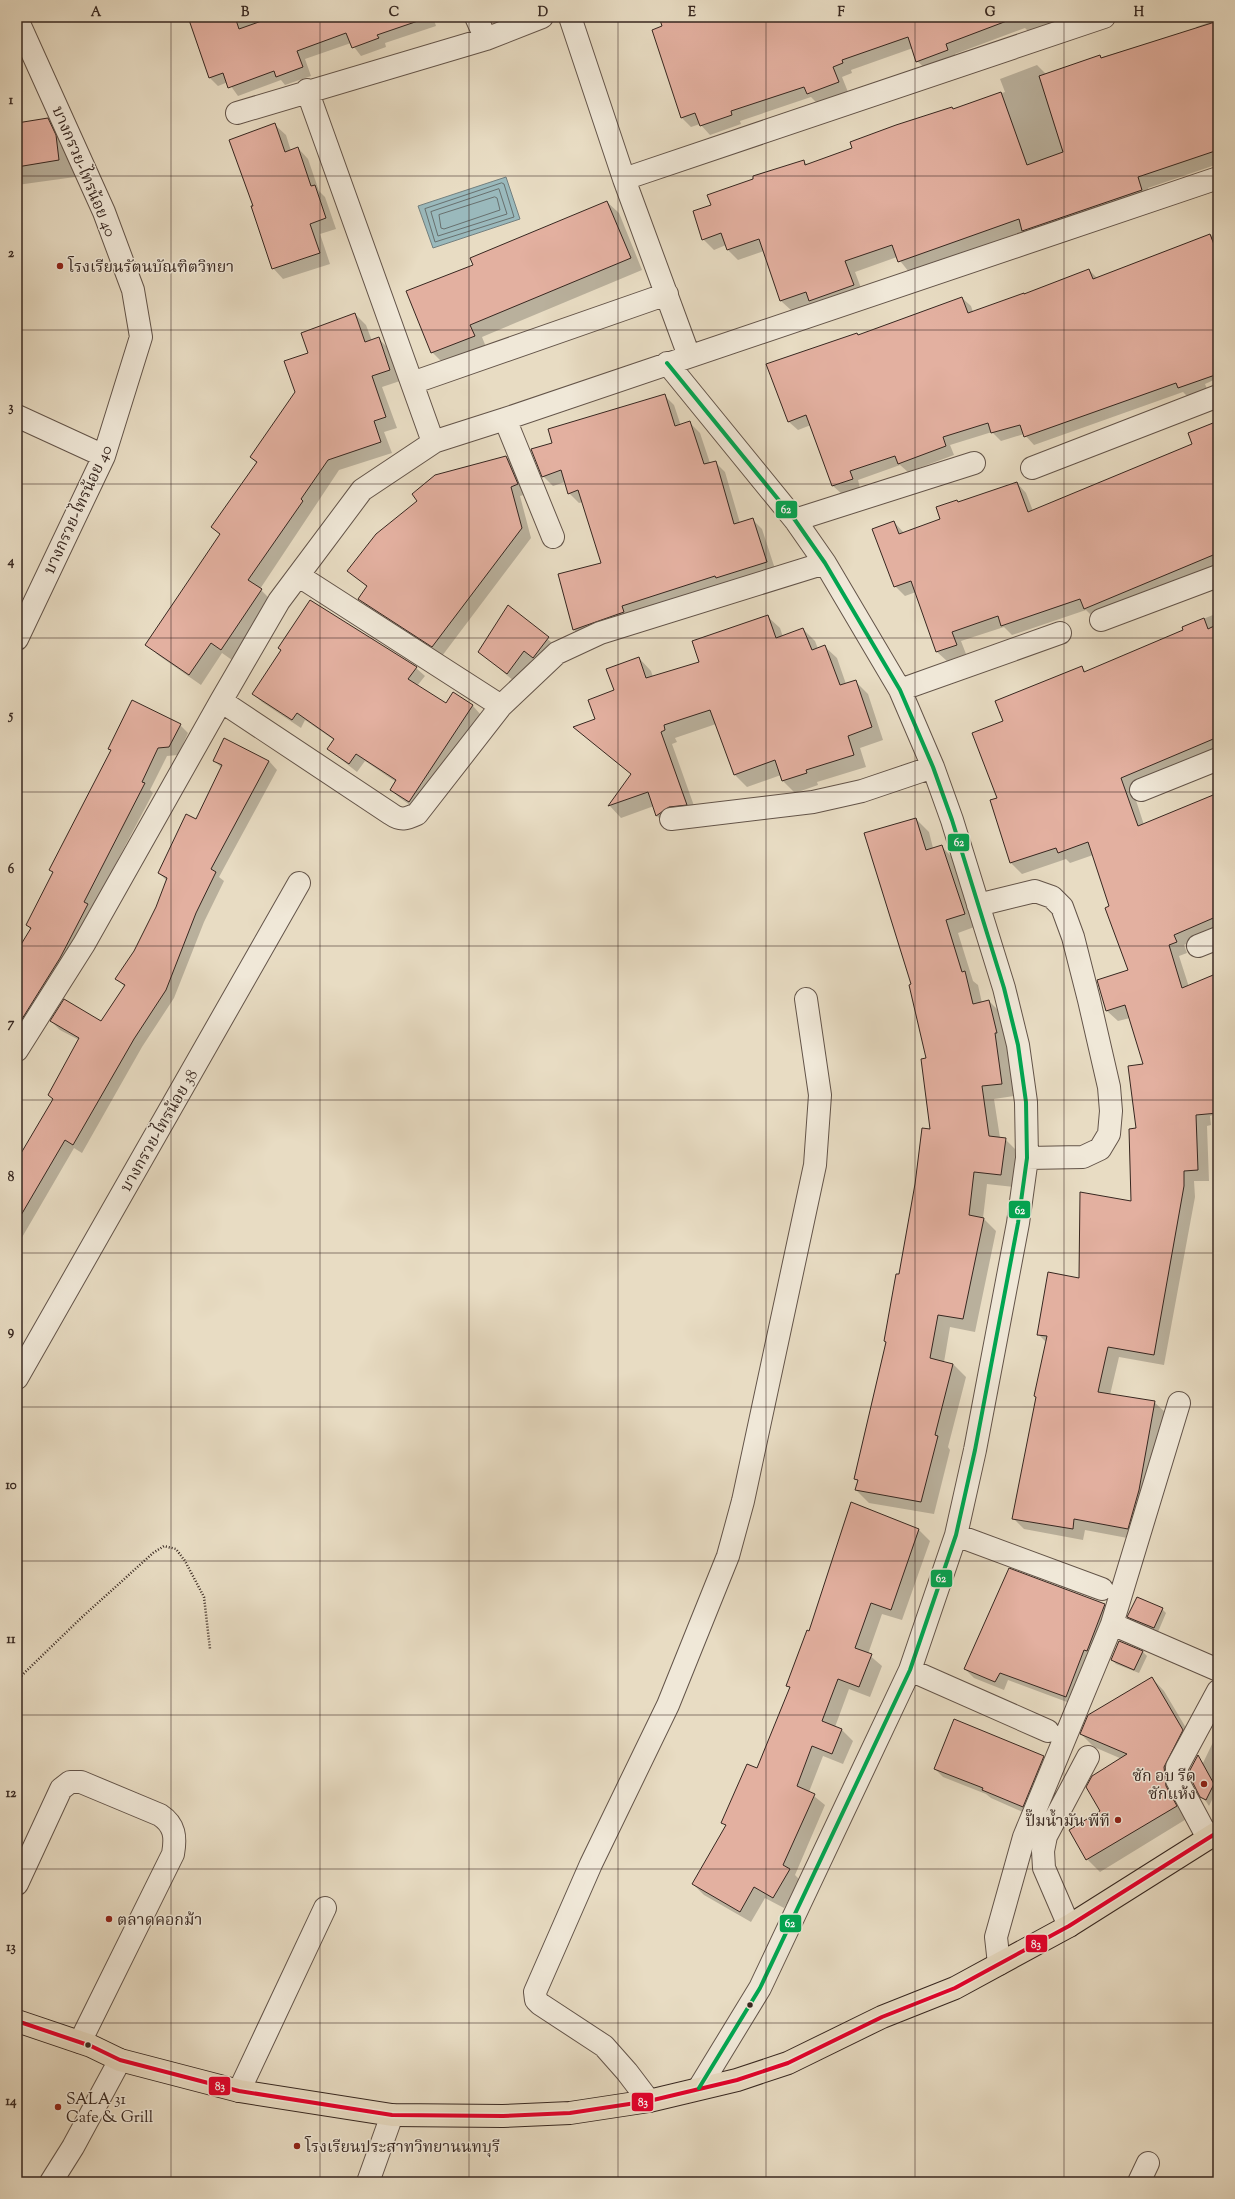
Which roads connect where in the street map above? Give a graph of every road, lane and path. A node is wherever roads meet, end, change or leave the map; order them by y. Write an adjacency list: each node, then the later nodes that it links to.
1 (476, 17): 6 (street)
2 (542, 17): 6 (street)
3 (570, 17): 10 (street)
4 (1104, 17): 10 (street)
5 (17, 19): 19 (street, บางกรวย-ไทรน้อย 40)
6 (486, 39): 7 (street)
7 (307, 90): 8 (street); 14 (street)
8 (237, 113)
9 (1218, 178): 12 (street)
10 (624, 180): 11 (street)
11 (667, 294): 12 (street); 14 (street)
12 (689, 356): 13 (street)
13 (667, 363): 17 (street); 22 (street)
14 (412, 383): 18 (street)
15 (1218, 396): 21 (street)
16 (17, 416): 19 (street)
17 (506, 419): 18 (street); 23 (street)
18 (433, 442): 25 (street)
19 (104, 456): 29 (street, บางกรวย-ไทรน้อย 40)
20 (974, 463): 22 (street)
21 (1032, 468)
22 (795, 520): 24 (street)
23 (553, 537)
24 (825, 563): 30 (street); 32 (street)
25 (298, 576): 31 (street); 32 (street)
26 (1218, 576): 27 (street)
27 (1101, 620)
28 (1060, 633): 30 (street)
29 (17, 639)
30 (900, 690): 34 (street)
31 (220, 701): 32 (street); 42 (street)
32 (501, 706)
33 (1218, 759): 35 (street)
34 (933, 768): 36 (street); 38 (street)
35 (1141, 790)
36 (670, 818)
37 (299, 883): 44 (street, บางกรวย-ไทรน้อย 38)
38 (978, 905): 43 (street); 43 (street)
39 (1218, 938): 40 (street)
40 (1198, 946)
41 (806, 998): 66 (street)
42 (17, 1050)
43 (1027, 1158): 46 (street)
44 (17, 1378)
45 (1179, 1403): 48 (street)
46 (956, 1535): 47 (street); 50 (street)
47 (1102, 1589)
48 (1112, 1624): 51 (street); 60 (street)
49 (210, 1649): 52 (path)
50 (910, 1670): 54 (street); 64 (street)
51 (1218, 1670)
52 (17, 1680)
53 (1218, 1691): 56 (street)
54 (1048, 1731)
55 (1088, 1756): 59 (street)
56 (1213, 1835): 59 (main road)
57 (17, 1884): 62 (street)
58 (325, 1908): 65 (street)
59 (1069, 1926): 60 (main road)
60 (999, 1964): 64 (main road)
61 (17, 2021): 62 (main road)
62 (80, 2042): 63 (main road)
63 (120, 2060): 65 (main road); 68 (street)
64 (699, 2088): 66 (main road)
65 (239, 2091): 67 (main road)
66 (649, 2101): 67 (main road)
67 (392, 2115): 69 (street)
68 (51, 2182)
69 (368, 2182)

